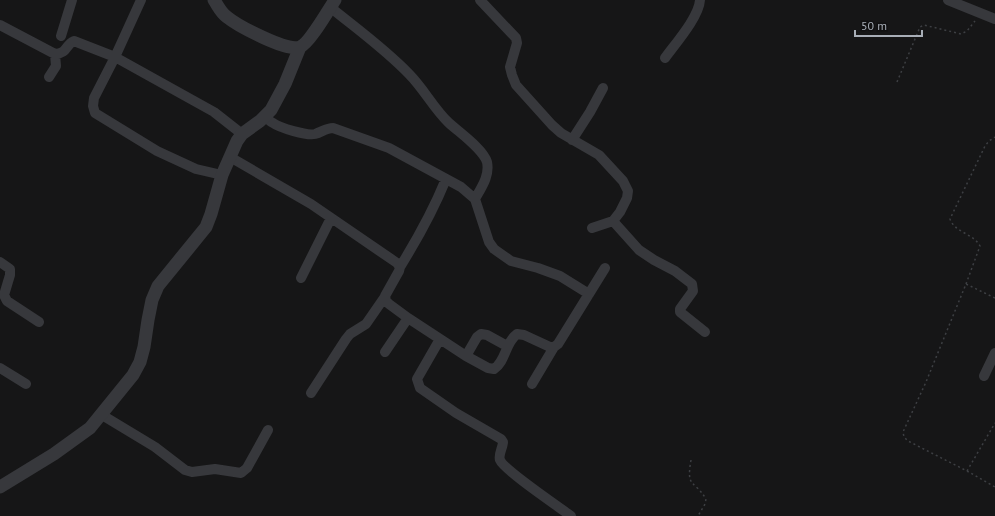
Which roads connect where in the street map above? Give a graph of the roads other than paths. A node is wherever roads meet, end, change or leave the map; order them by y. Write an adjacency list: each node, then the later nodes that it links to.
1 (67, 0): 2 (street)
2 (71, 0): 11 (street)
3 (141, 0): 14 (street)
4 (214, 0): 12 (street)
5 (480, 0): 20 (street)
6 (700, 0): 15 (street)
7 (948, 0): 9 (street)
8 (332, 4): 12 (street); 24 (street)
9 (995, 19)
10 (0, 25): 13 (street)
11 (60, 36)
12 (300, 47): 18 (street)
13 (55, 54): 14 (street); 16 (street)
14 (114, 58): 19 (street); 22 (street)
15 (665, 58)
16 (49, 78)
17 (603, 88): 20 (street)
18 (265, 117): 19 (street); 23 (street)
19 (242, 134): 21 (street)
20 (572, 140): 26 (street)
21 (230, 157): 22 (street); 25 (street)
22 (222, 175): 48 (street)
23 (446, 179): 24 (street); 29 (street)
24 (475, 199): 32 (street)
25 (331, 218): 29 (street); 31 (street)
26 (613, 221): 27 (street); 36 (street)
27 (592, 228)
28 (0, 262): 35 (street)
29 (400, 267): 33 (street)
30 (605, 268): 32 (street)
31 (301, 278)
32 (590, 294): 39 (street)
33 (384, 298): 34 (street); 47 (street)
34 (408, 318): 37 (street); 40 (street)
35 (39, 322)
36 (705, 332)
37 (440, 339): 42 (street); 51 (street)
38 (507, 346): 39 (street); 42 (street); 42 (street)
39 (554, 348): 46 (street)
40 (385, 352)
41 (995, 353): 44 (street)
42 (466, 356)
43 (0, 368): 45 (street)
44 (984, 376)
45 (26, 384)
46 (532, 384)
47 (311, 392)
48 (102, 415): 49 (street); 50 (street)
49 (268, 430)
50 (0, 487)
51 (571, 516)

